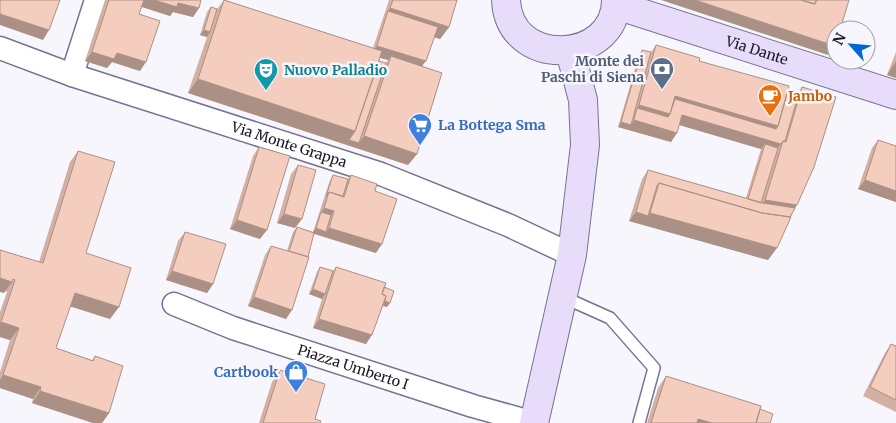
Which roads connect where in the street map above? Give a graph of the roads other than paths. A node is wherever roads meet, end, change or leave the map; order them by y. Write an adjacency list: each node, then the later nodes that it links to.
1 (96, 0): 6 (street)
2 (506, 0): 5 (main road)
3 (616, 3): 5 (main road); 7 (main road, Via Dante)
4 (0, 48): 6 (street, Via Monte Grappa)
5 (570, 51): 8 (main road)
6 (72, 74): 8 (street, Via Monte Grappa)
7 (896, 95)
8 (572, 255): 9 (main road)
9 (563, 297): 11 (main road); 12 (lane)
10 (174, 304): 11 (street, Piazza Umberto I)
11 (534, 423)
12 (639, 423)

